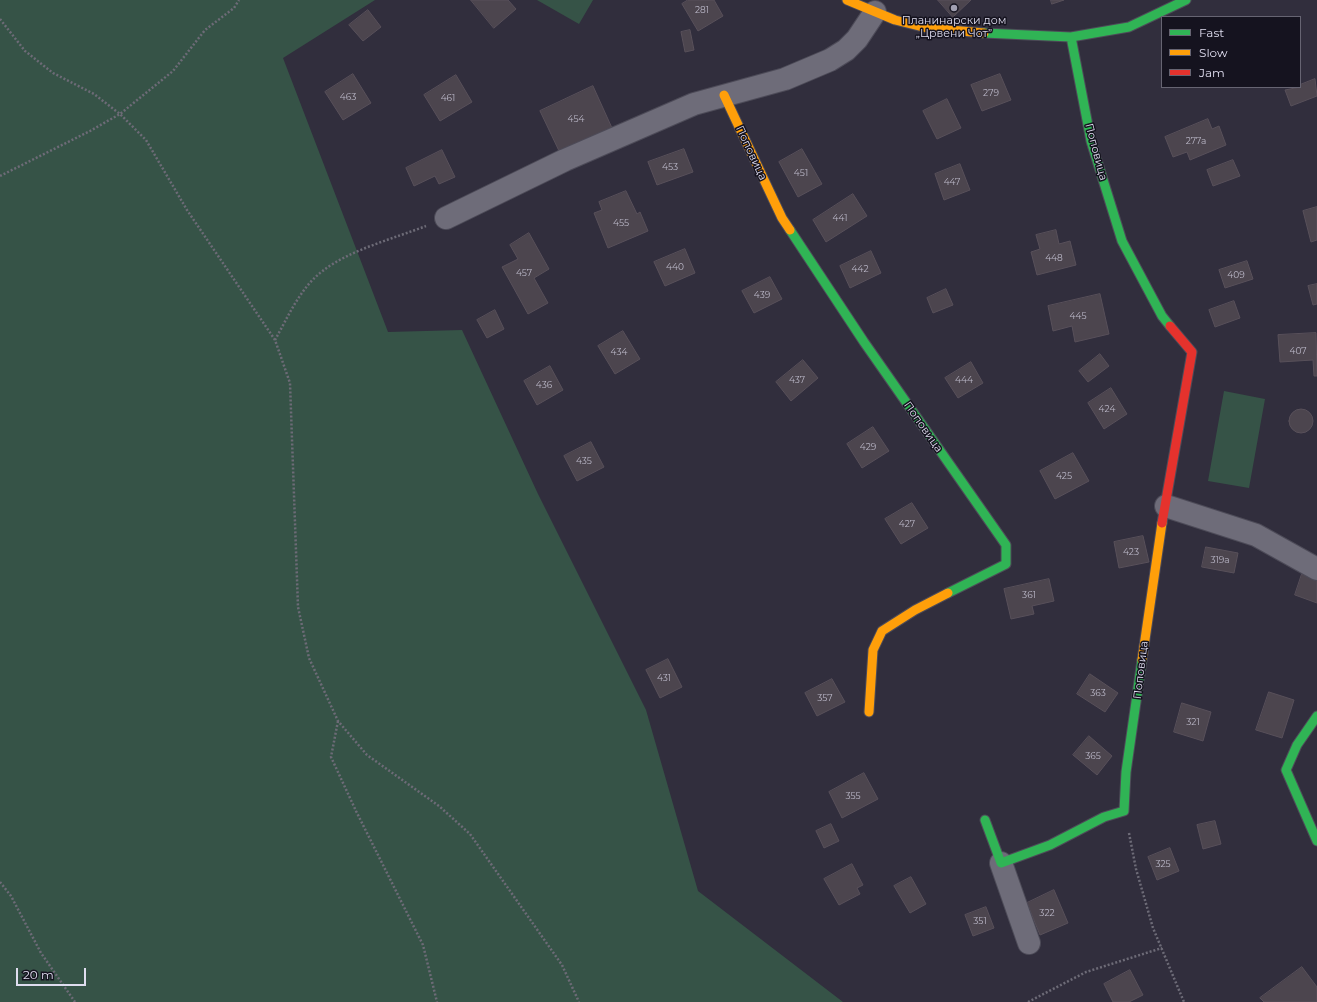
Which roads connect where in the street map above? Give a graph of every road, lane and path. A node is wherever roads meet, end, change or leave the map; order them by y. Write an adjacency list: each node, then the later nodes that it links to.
1 (239, 0): 8 (path)
2 (847, 0): 4 (street)
3 (1186, 0): 6 (street)
4 (875, 12): 6 (street); 7 (street)
5 (0, 19): 8 (path)
6 (1071, 37): 12 (street, Поповица)
7 (724, 95): 10 (street); 14 (street, Поповица)
8 (120, 114): 9 (path); 11 (path)
9 (0, 176)
10 (446, 218): 11 (path)
11 (275, 340): 16 (path)
12 (1166, 506): 13 (street); 17 (street, Поповица)
13 (1317, 569)
14 (869, 712)
15 (1317, 716): 19 (street)
16 (338, 721): 25 (path); 26 (path)
17 (1124, 811): 20 (street); 23 (path)
18 (985, 820): 20 (street)
19 (1317, 841)
20 (1002, 863): 22 (street)
21 (0, 882): 24 (path)
22 (1029, 943)
23 (1162, 948): 27 (path); 28 (path)
24 (75, 1002)
25 (437, 1002)
26 (579, 1002)
27 (1028, 1002)
28 (1184, 1002)

